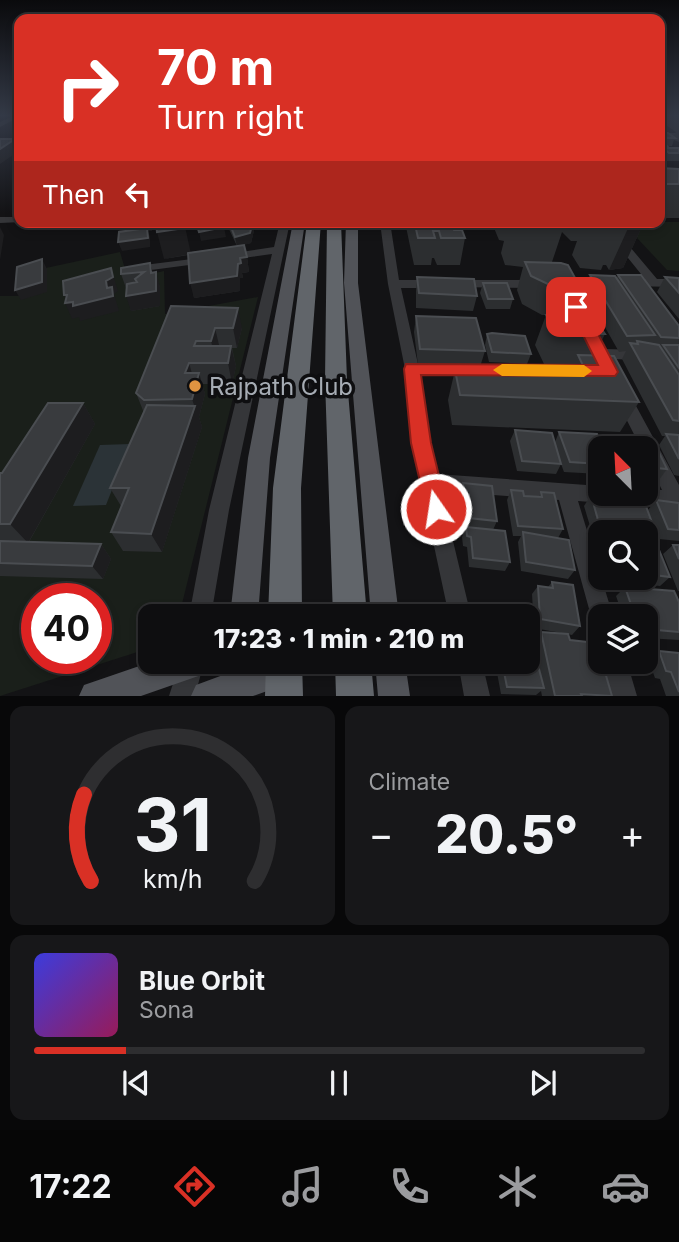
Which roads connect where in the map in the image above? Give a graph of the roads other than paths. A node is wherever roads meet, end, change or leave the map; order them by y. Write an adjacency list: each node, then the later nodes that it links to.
1 (284, 228): 8 (street)
2 (298, 228): 23 (main road)
3 (313, 228): 24 (highway)
4 (334, 228): 25 (highway)
5 (352, 228): 26 (main road)
6 (386, 228): 13 (street)
7 (609, 228): 11 (street)
8 (278, 250): 9 (street); 22 (street)
9 (136, 269)
10 (618, 283): 11 (street)
11 (650, 283): 12 (street); 14 (street)
12 (679, 283)
13 (394, 284): 15 (street); 17 (street)
14 (657, 298)
15 (600, 354): 16 (street); 18 (street)
16 (679, 356)
17 (412, 369): 18 (street); 19 (street)
18 (610, 372): 21 (street)
19 (430, 482): 20 (street); 27 (street)
20 (566, 492): 21 (street); 28 (street)
21 (678, 500)
22 (202, 604)
23 (245, 604)
24 (285, 604)
25 (349, 604)
26 (384, 604)
27 (457, 604)
28 (599, 604)
29 (158, 674): 37 (main road)
30 (189, 674): 38 (street)
31 (354, 674): 40 (highway)
32 (391, 674): 41 (main road)
33 (472, 674): 42 (street)
34 (618, 674): 43 (street)
35 (284, 676): 36 (main road)
36 (238, 681): 39 (main road)
37 (95, 696)
38 (182, 696)
39 (207, 696)
40 (355, 696)
41 (394, 696)
42 (477, 696)
43 (624, 696)

